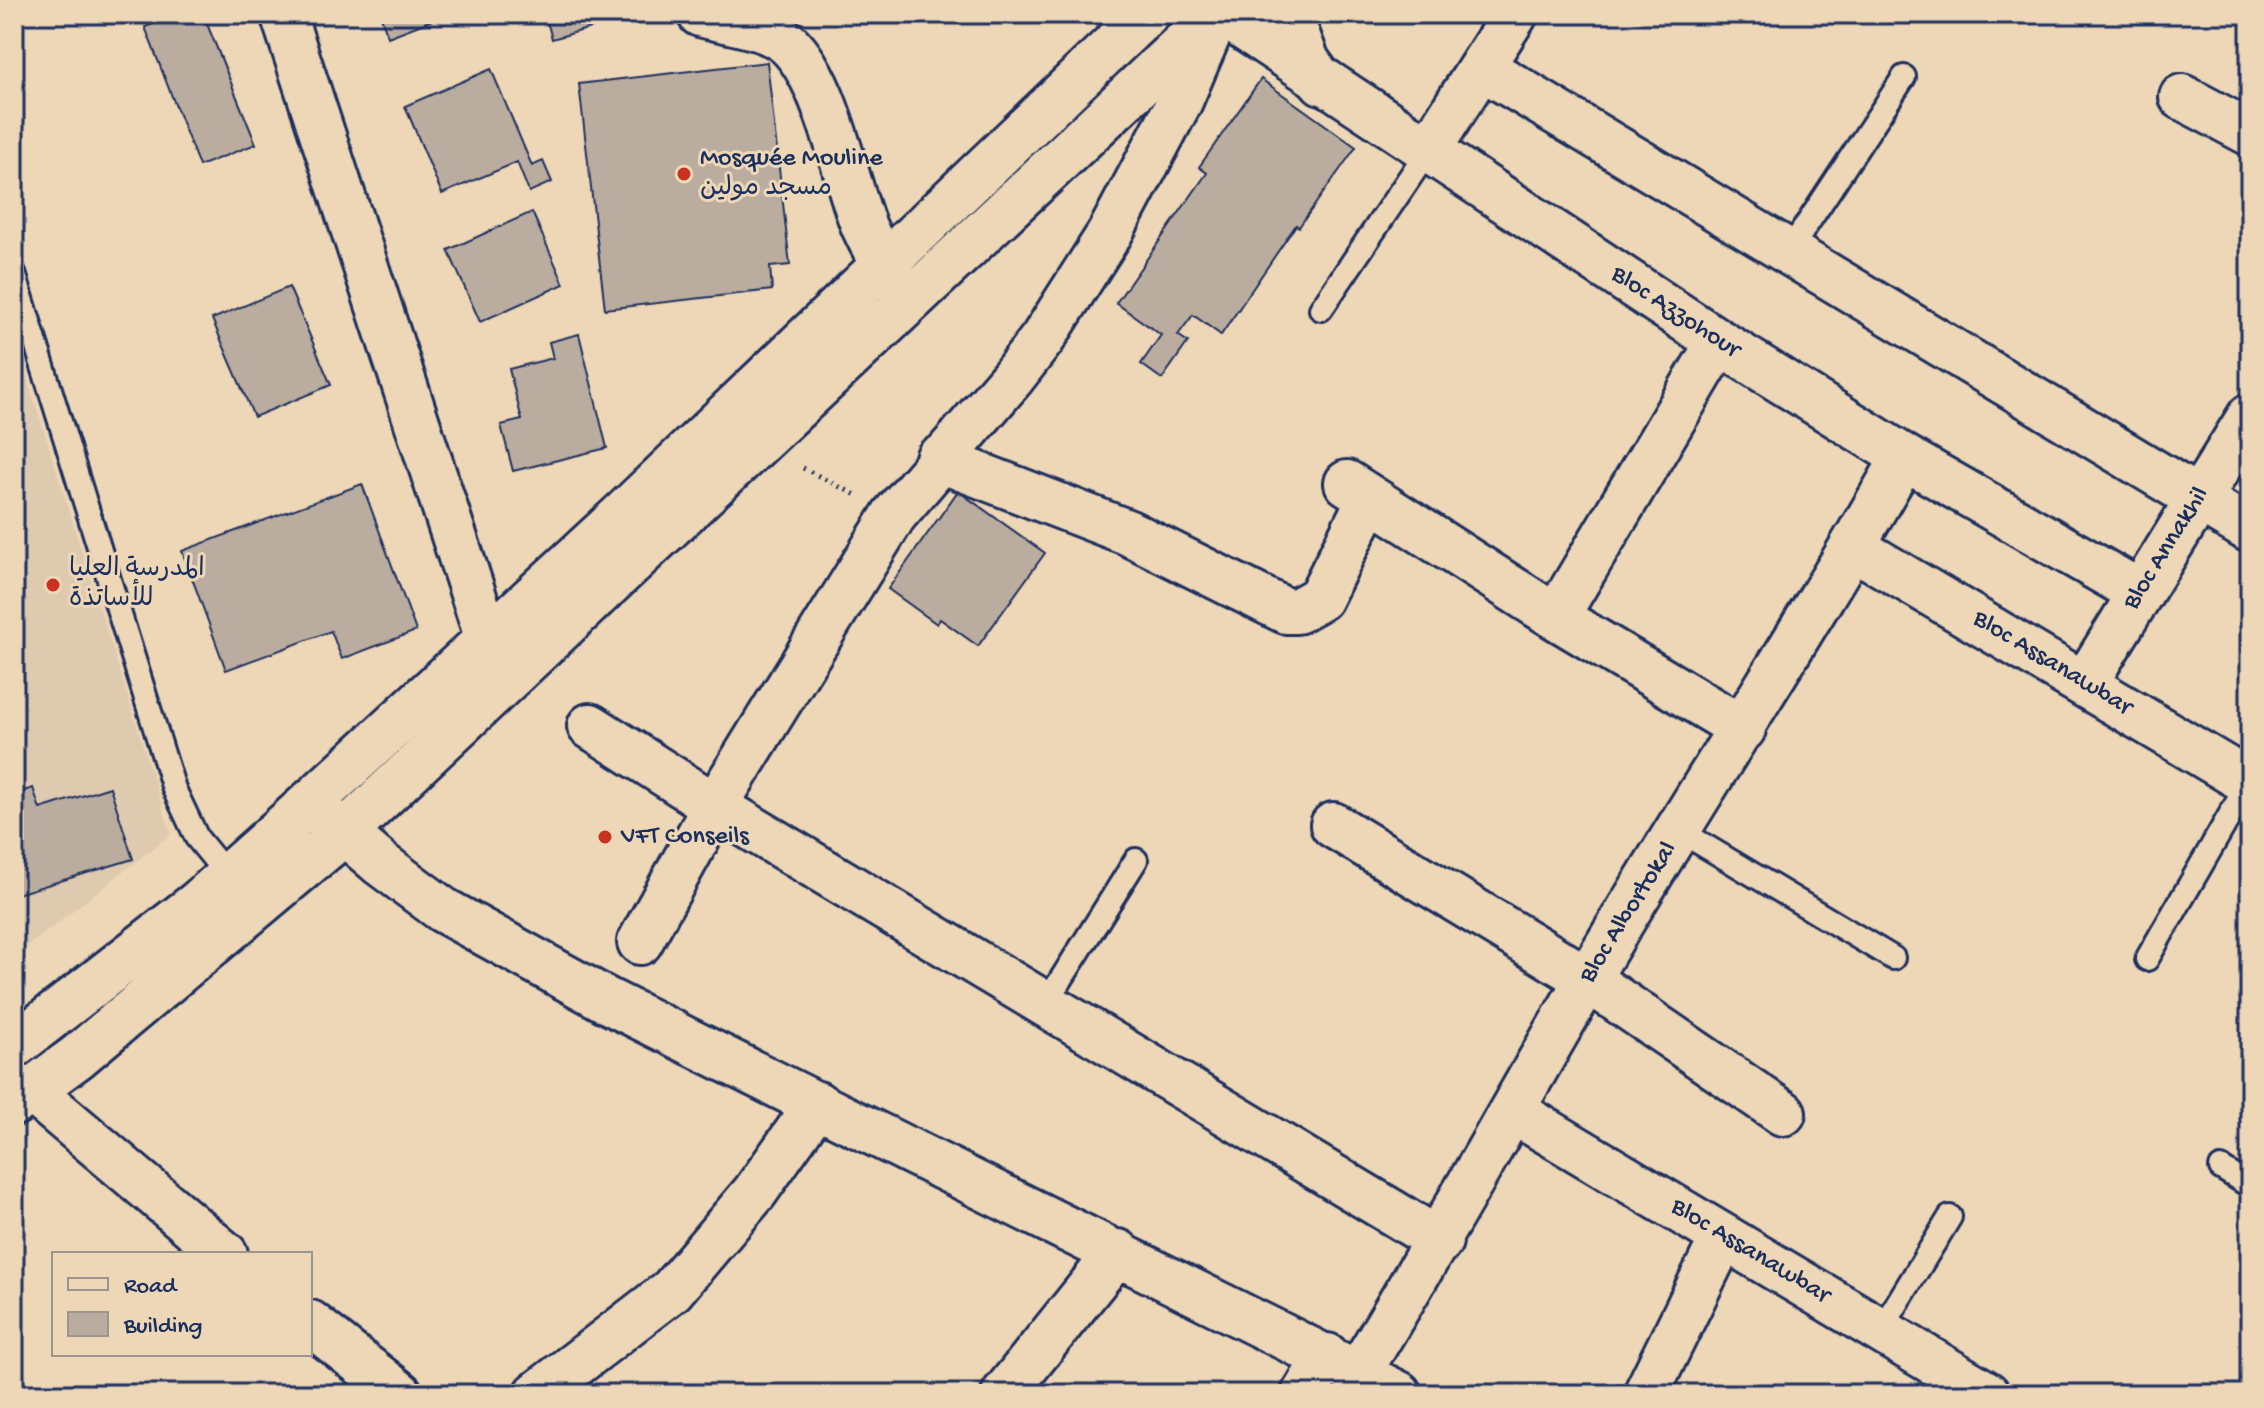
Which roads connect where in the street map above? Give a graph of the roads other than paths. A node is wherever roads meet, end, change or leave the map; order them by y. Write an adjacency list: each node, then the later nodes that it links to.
1 (283, 14): 27 (street)
2 (700, 14): 14 (street)
3 (1146, 14): 14 (street)
4 (1218, 14): 9 (street, Bloc Azzohour); 16 (street); 21 (street)
5 (1289, 14): 9 (street)
6 (1515, 14): 7 (street)
7 (1483, 68): 12 (street); 13 (street)
8 (1904, 77): 13 (lane)
9 (1322, 82): 12 (street, Bloc Azzohour)
10 (2182, 97): 11 (street)
11 (2250, 133)
12 (1427, 152): 17 (lane); 18 (street, Bloc Azzohour)
13 (1788, 253): 22 (street)
14 (883, 265): 16 (street); 27 (street)
15 (14, 273): 39 (lane)
16 (911, 301): 28 (street)
17 (1321, 309)
18 (1719, 342): 20 (street, Bloc Azzohour); 26 (street)
19 (2250, 416): 22 (street, Bloc Annakhil)
20 (1904, 457): 24 (street, Bloc Albortokal); 25 (street, Bloc Azzohour)
21 (938, 459): 26 (street); 34 (street)
22 (2200, 499): 23 (street); 25 (street, Bloc Annakhil)
23 (2250, 530)
24 (1853, 547): 29 (street, Bloc Assanawbar); 31 (street, Bloc Albortokal)
25 (2139, 592): 29 (street, Bloc Annakhil)
26 (1556, 617): 31 (street)
27 (488, 639): 28 (street); 33 (street)
28 (503, 683): 37 (street)
29 (2085, 683): 32 (street, Bloc Assanawbar)
30 (590, 726): 34 (street)
31 (1743, 729): 36 (street, Bloc Albortokal)
32 (2250, 783): 42 (lane)
33 (310, 803): 37 (street); 39 (street)
34 (715, 806): 40 (street); 44 (street)
35 (1333, 825): 43 (street)
36 (1680, 831): 41 (lane); 43 (street, Bloc Albortokal)
37 (344, 833): 46 (street); 47 (street)
38 (1136, 860): 44 (lane)
39 (228, 876): 45 (street)
40 (640, 942)
41 (1893, 958)
42 (2147, 959)
43 (1587, 979): 48 (street, Bloc Albortokal); 49 (street)
44 (1045, 1005): 54 (street)
45 (14, 1046)
46 (23, 1097): 55 (street)
47 (817, 1104): 56 (street); 61 (street)
48 (1513, 1111): 53 (street, Bloc Assanawbar); 54 (street, Bloc Albortokal)
49 (1783, 1113)
50 (2221, 1168): 51 (lane)
51 (2250, 1186)
52 (1950, 1217): 58 (lane)
53 (1723, 1237): 58 (street, Bloc Assanawbar); 65 (street)
54 (1440, 1241): 59 (street, Bloc Albortokal)
55 (222, 1252)
56 (1118, 1252): 59 (street); 62 (street)
57 (312, 1325): 60 (street)
58 (1881, 1330): 66 (street, Bloc Assanawbar)
59 (1343, 1364): 63 (street, Bloc Albortokal); 64 (street)
60 (400, 1394)
61 (537, 1394)
62 (1004, 1394)
63 (1304, 1394)
64 (1399, 1394)
65 (1646, 1394)
66 (1987, 1394)

